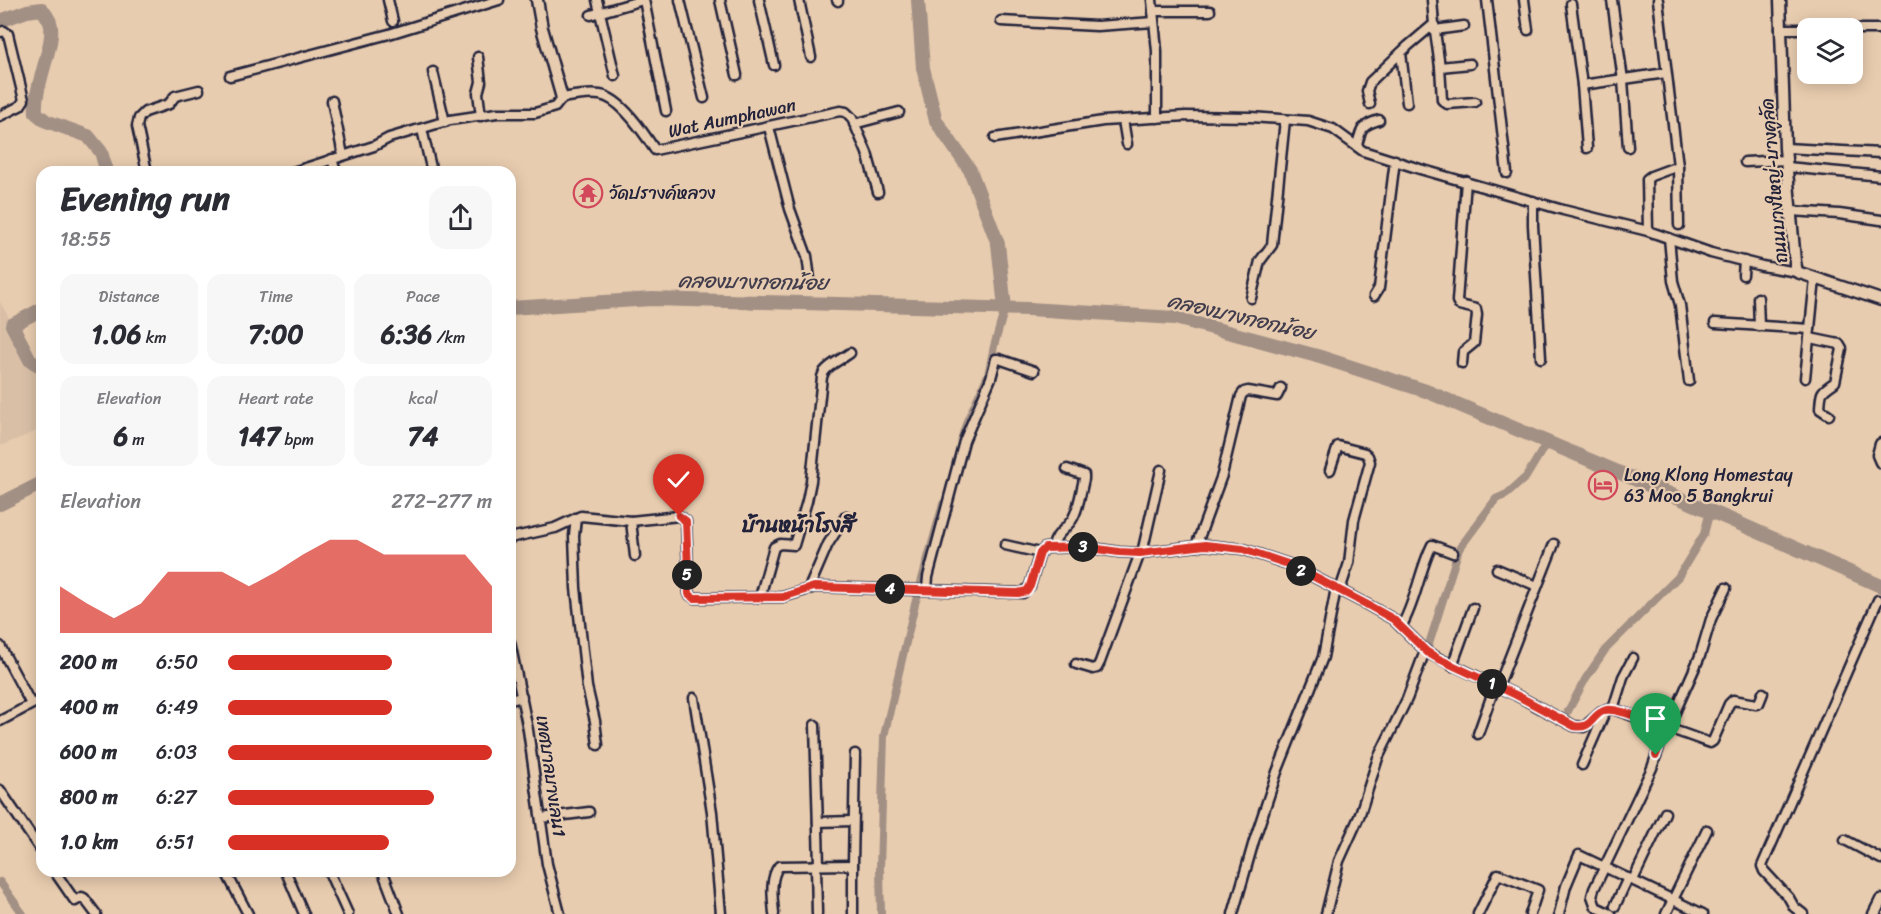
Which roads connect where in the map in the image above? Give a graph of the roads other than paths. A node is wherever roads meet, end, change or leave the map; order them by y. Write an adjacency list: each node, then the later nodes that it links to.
1 (388, 0): 21 (street)
2 (498, 0): 41 (street)
3 (537, 0): 46 (street)
4 (597, 0): 20 (street)
5 (643, 0): 20 (street); 52 (street)
6 (680, 0): 47 (street)
7 (720, 0): 40 (street)
8 (759, 0): 36 (street)
9 (799, 0): 34 (street)
10 (1152, 0): 18 (street)
11 (1432, 0): 25 (street)
12 (1487, 0): 81 (street)
13 (1524, 0): 30 (street)
14 (1612, 0): 43 (street)
15 (1658, 0): 39 (street)
16 (1780, 0): 26 (street, ถนนบางใหญ่-บางคูลัด)
17 (1570, 4): 44 (street)
18 (1153, 11): 19 (street); 23 (street)
19 (1210, 12)
20 (596, 14): 42 (street)
21 (393, 21)
22 (1002, 21): 23 (street)
23 (1154, 22): 56 (street)
24 (1464, 26): 25 (street)
25 (1435, 27): 32 (street); 37 (street)
26 (1780, 28): 27 (street); 69 (street, ถนนบางใหญ่-บางคูลัด)
27 (1797, 29)
28 (1863, 29): 29 (street)
29 (1881, 29)
30 (1528, 30)
31 (0, 32): 54 (street)
32 (1401, 53): 50 (street); 51 (street)
33 (478, 57): 55 (street)
34 (811, 57)
35 (1470, 64): 37 (street)
36 (774, 65)
37 (1440, 67): 49 (street)
38 (434, 72): 60 (street)
39 (1666, 74): 43 (street); 80 (street)
40 (737, 75)
41 (230, 76)
42 (615, 76)
43 (1623, 80): 44 (street); 67 (street)
44 (1582, 85): 68 (street)
45 (199, 90): 76 (street)
46 (562, 98): 55 (street); 62 (street, Wat Aumphawan)
47 (704, 98)
48 (332, 100): 71 (street)
49 (1474, 102)
50 (1407, 103)
51 (1370, 104)
52 (666, 111)
53 (899, 112): 61 (street)
54 (0, 116)
55 (481, 116): 60 (street)
56 (1157, 118): 57 (street); 58 (street)
57 (1123, 120): 64 (street); 65 (street)
58 (1285, 120): 66 (street); 97 (street)
59 (1379, 120): 66 (street)
60 (445, 122): 63 (street)
61 (854, 124): 62 (street, Wat Aumphawan); 84 (street)
62 (769, 127): 94 (street)
63 (422, 129): 71 (street); 79 (street)
64 (995, 138)
65 (1128, 144)
66 (1357, 146): 73 (street)
67 (1628, 147)
68 (1587, 148)
69 (1785, 148): 70 (street); 75 (street, ถนนบางใหญ่-บางคูลัด)
70 (1881, 153)
71 (343, 155): 72 (street)
72 (332, 159): 77 (street); 78 (street)
73 (1395, 160): 83 (street); 96 (street)
74 (1745, 162): 75 (street)
75 (1786, 164): 82 (street); 86 (street, ถนนบางใหญ่-บางคูลัด)
76 (146, 166)
77 (322, 166)
78 (334, 166)
79 (431, 166)
80 (1678, 166): 88 (street); 89 (street)
81 (1506, 173)
82 (1881, 176)
83 (1466, 182): 85 (street); 105 (street)
84 (878, 192)
85 (1533, 201): 89 (street); 104 (street)
86 (1791, 211): 87 (street); 92 (street, ถนนบางใหญ่-บางคูลัด)
87 (1881, 220)
88 (1679, 225)
89 (1648, 231): 90 (street)
90 (1669, 238): 91 (street); 108 (street)
91 (1744, 261): 92 (street); 93 (street)
92 (1797, 272): 95 (street, ถนนบางใหญ่-บางคูลัด)
93 (1743, 275)
94 (810, 279)
95 (1815, 279): 99 (street, ถนนบางใหญ่-บางคูลัด); 102 (street)
96 (1374, 296)
97 (1251, 298)
98 (1758, 298): 101 (street)
99 (1881, 300)
100 (1715, 323): 101 (street)
101 (1759, 326): 102 (street)
102 (1810, 334): 107 (street); 110 (street)
103 (850, 353): 134 (street)
104 (1541, 358)
105 (1462, 363)
106 (1034, 371): 132 (street)
107 (1805, 378)
108 (1689, 381)
109 (1281, 388): 122 (street)
110 (1829, 415)
111 (1881, 444): 112 (street)
112 (1881, 462)
113 (1067, 468): 123 (street)
114 (1161, 470): 125 (street)
115 (1330, 470): 133 (street)
116 (846, 516): 130 (street)
117 (574, 519): 118 (street); 119 (street); 156 (street)
118 (631, 521): 127 (street); 134 (street)
119 (516, 537)
120 (1554, 544): 129 (street)
121 (1005, 545): 124 (street)
122 (1196, 546): 125 (street); 133 (street)
123 (1053, 547): 124 (street); 125 (street)
124 (1040, 553): 132 (street)
125 (1141, 553): 141 (street)
126 (1453, 553): 137 (street)
127 (635, 556)
128 (1497, 569): 129 (street)
129 (1538, 586): 144 (street)
130 (809, 588): 132 (street); 134 (street)
131 (1726, 588): 154 (street)
132 (926, 589)
133 (1338, 589): 137 (street); 191 (street)
134 (760, 597)
135 (1878, 600): 198 (street)
136 (1473, 608): 142 (street)
137 (1401, 627): 139 (street)
138 (0, 646): 150 (street)
139 (1426, 651): 142 (street); 192 (street)
140 (1633, 658): 151 (street)
141 (1076, 664)
142 (1452, 666): 144 (street)
143 (516, 670): 146 (street, เทศบาลบางเลน1)
144 (1497, 686): 151 (street); 155 (street)
145 (1763, 693): 154 (street)
146 (522, 697): 147 (street); 162 (street, เทศบาลบางเลน1)
147 (516, 698)
148 (694, 698): 187 (street)
149 (36, 702): 150 (street)
150 (31, 704): 152 (street)
151 (1610, 709): 154 (street); 158 (street)
152 (0, 721)
153 (815, 725): 164 (street)
154 (1666, 727): 171 (street)
155 (1478, 734)
156 (598, 745)
157 (855, 754): 163 (street)
158 (1582, 765)
159 (0, 790): 167 (street)
160 (588, 812): 162 (street)
161 (1665, 813): 177 (street)
162 (541, 818): 186 (street, เทศบาลบางเลน1)
163 (852, 820): 164 (street); 170 (street)
164 (818, 822): 169 (street)
165 (1707, 830): 178 (street)
166 (1845, 840): 168 (street)
167 (36, 843)
168 (1881, 859)
169 (817, 865): 170 (street); 188 (street); 189 (street)
170 (853, 865): 190 (street)
171 (1604, 866): 177 (street); 180 (street); 195 (street)
172 (58, 877): 181 (street)
173 (229, 877): 182 (street)
174 (288, 877): 183 (street)
175 (331, 877): 184 (street)
176 (385, 877): 185 (street)
177 (1631, 879): 178 (street); 180 (street)
178 (1673, 899): 196 (street); 197 (street)
179 (1881, 900): 199 (street)
180 (1613, 910)
181 (96, 914)
182 (248, 914)
183 (304, 914)
184 (348, 914)
185 (399, 914)
186 (560, 914)
187 (721, 914)
188 (774, 914)
189 (817, 914)
190 (853, 914)
191 (1233, 914)
192 (1326, 914)
193 (1478, 914): 194 (street)
194 (1530, 914)
195 (1559, 914)
196 (1666, 914)
197 (1703, 914)
198 (1803, 914)
199 (1874, 914)

